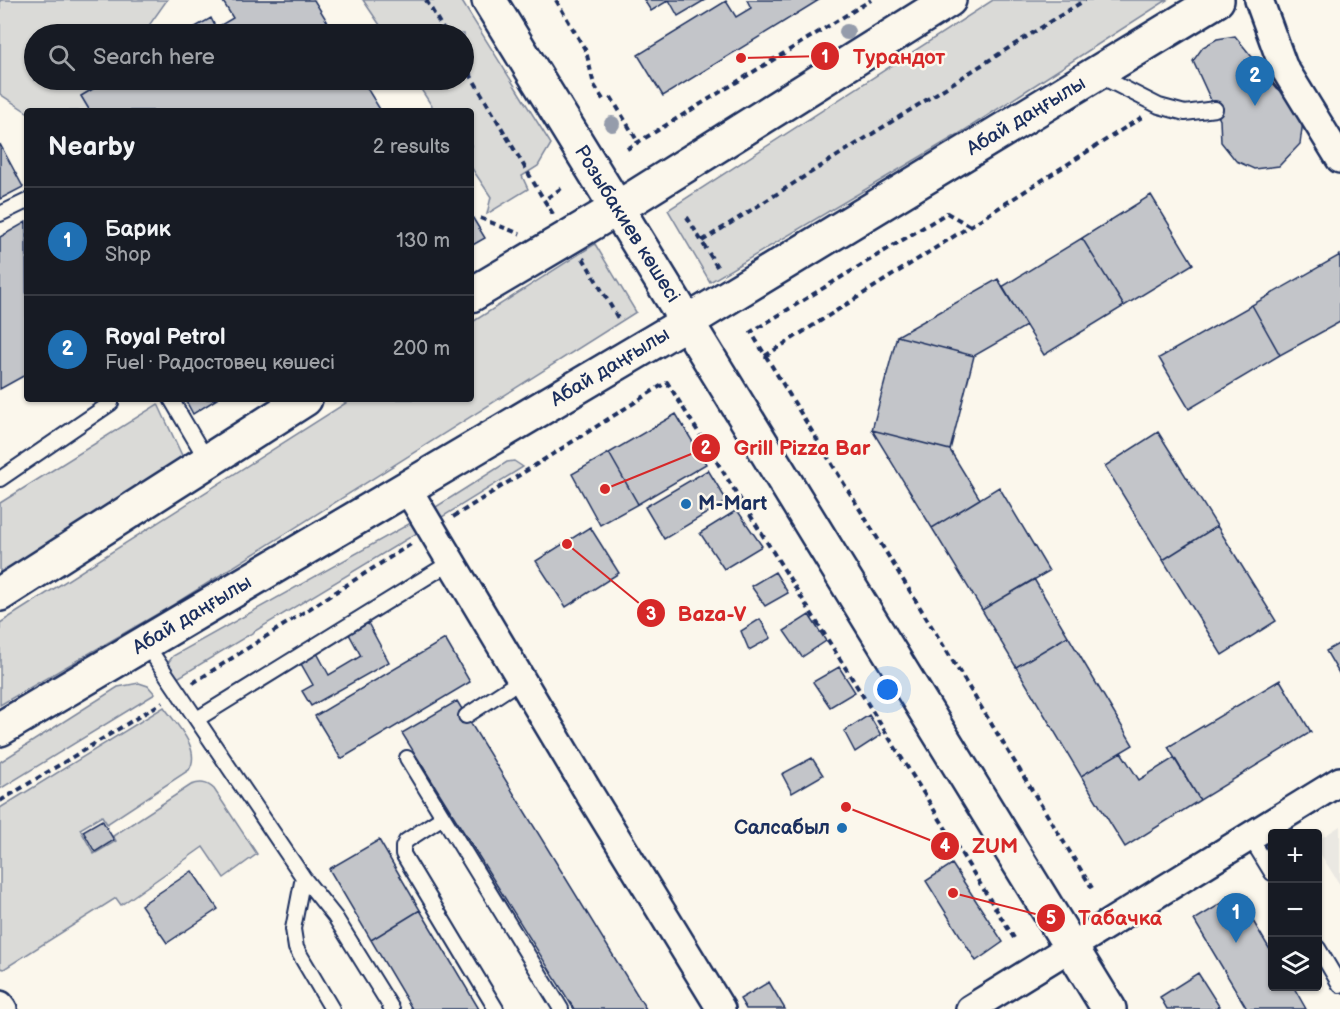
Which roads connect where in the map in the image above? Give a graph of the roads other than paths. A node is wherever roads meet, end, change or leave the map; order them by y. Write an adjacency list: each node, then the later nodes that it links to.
1 (489, 0): 9 (main road, Розыбакиев көшесі)
2 (949, 0): 9 (main road)
3 (1217, 0): 5 (main road, Абай даңғылы)
4 (1259, 0): 7 (street)
5 (1096, 74): 6 (lane); 12 (main road, Абай даңғылы)
6 (1215, 110)
7 (1340, 159)
8 (24, 202): 10 (lane)
9 (616, 209): 11 (main road); 12 (main road, Розыбакиев көшесі)
10 (0, 214)
11 (474, 293)
12 (687, 322): 18 (main road, Абай даңғылы); 32 (main road, Розыбакиев көшесі)
13 (173, 402): 16 (lane)
14 (300, 402): 16 (main road)
15 (111, 403): 17 (lane)
16 (208, 462): 20 (main road)
17 (0, 479)
18 (407, 488): 19 (street); 21 (main road, Абай даңғылы)
19 (451, 562): 22 (street); 24 (lane)
20 (0, 594)
21 (145, 643): 24 (lane); 25 (main road, Абай даңғылы)
22 (521, 680): 23 (lane); 41 (street)
23 (466, 716)
24 (197, 719): 31 (lane)
25 (0, 729)
26 (407, 758): 28 (lane)
27 (1340, 781): 29 (street)
28 (443, 817): 39 (lane); 40 (lane)
29 (1250, 837): 30 (lane); 32 (street)
30 (1268, 866)
31 (303, 877): 37 (lane); 38 (lane)
32 (1070, 948): 42 (street); 43 (main road)
33 (1322, 956): 34 (lane)
34 (1340, 985)
35 (0, 1005): 36 (street)
36 (3, 1009)
37 (332, 1009)
38 (392, 1009)
39 (495, 1009)
40 (561, 1009)
41 (721, 1009)
42 (969, 1009)
43 (1109, 1009)

